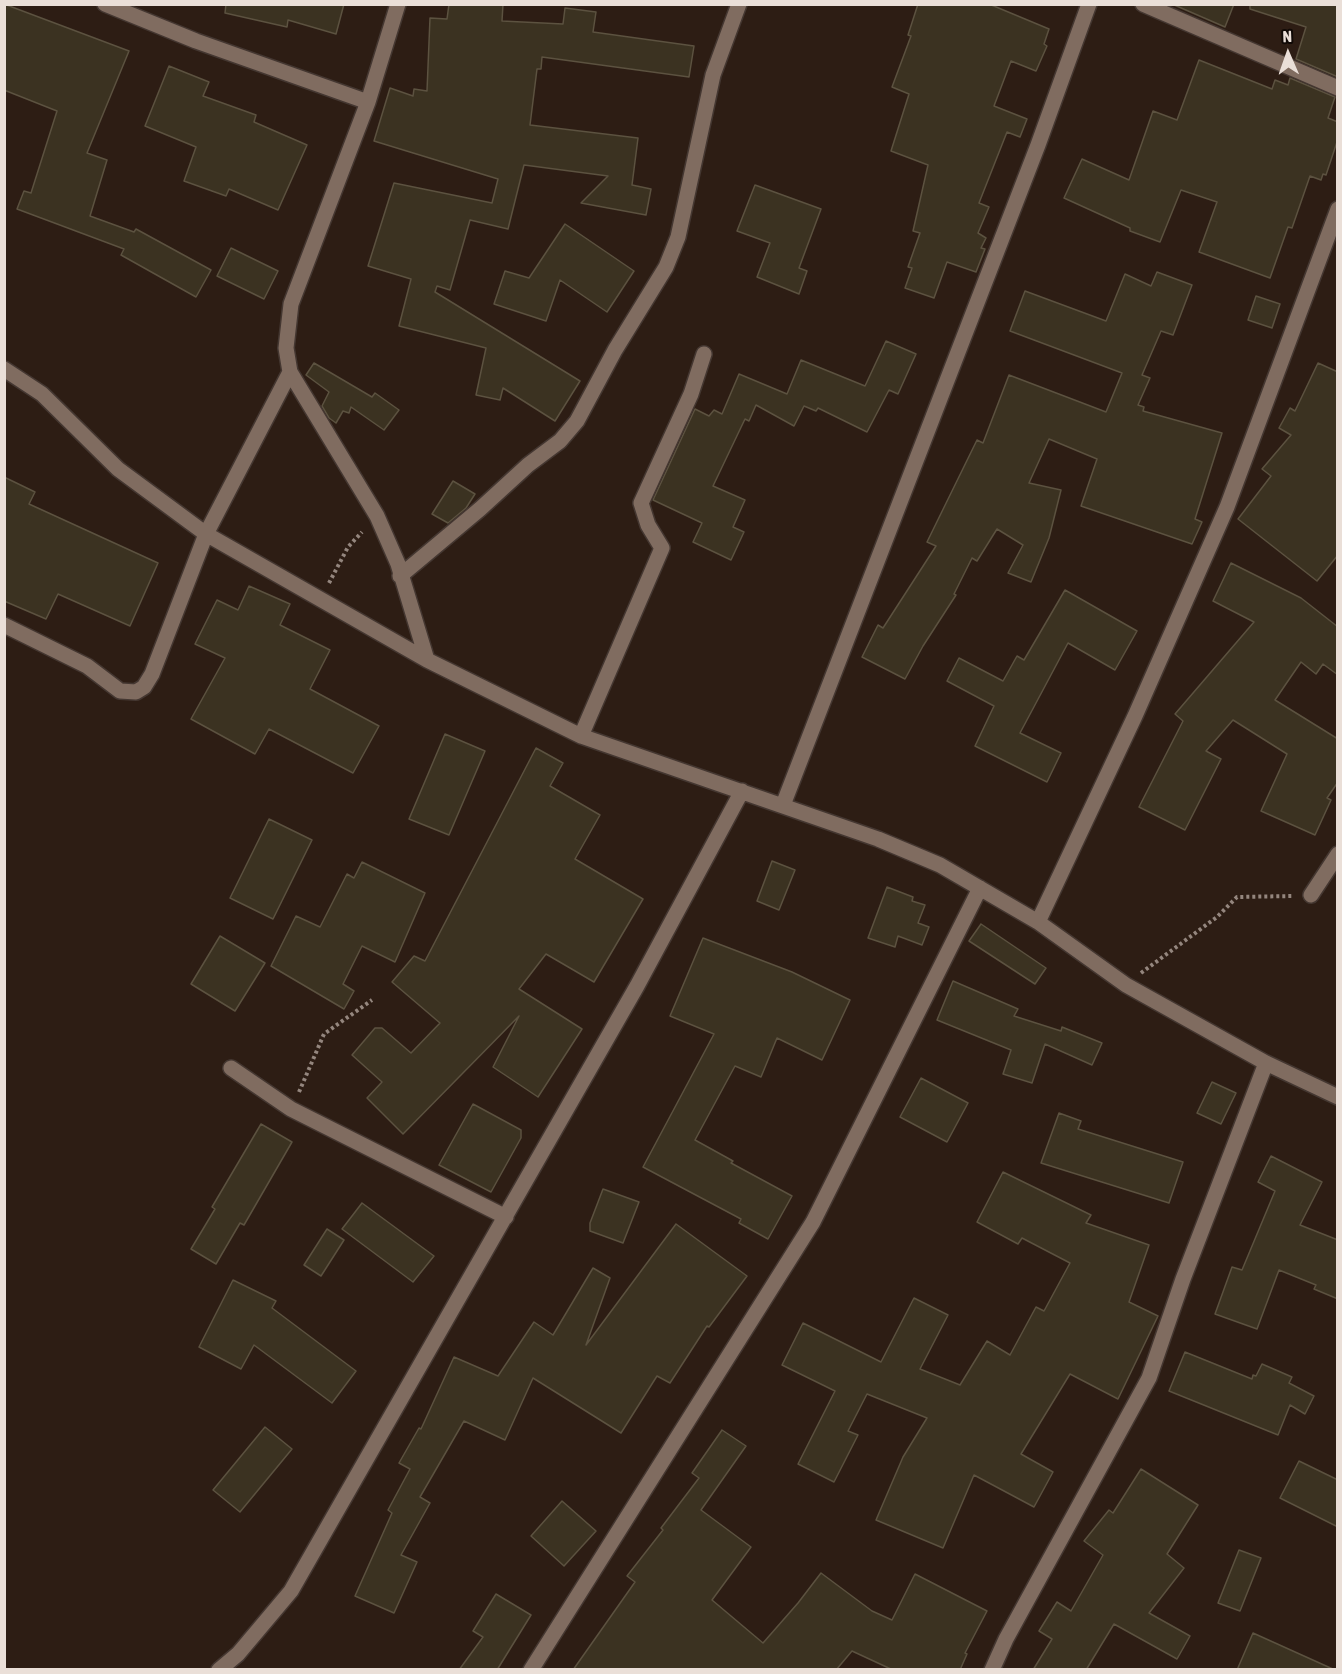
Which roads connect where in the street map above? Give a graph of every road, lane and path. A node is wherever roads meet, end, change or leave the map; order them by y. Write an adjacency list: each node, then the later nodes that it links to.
1 (105, 4): 7 (street)
2 (398, 4): 7 (street)
3 (739, 4): 14 (street)
4 (1089, 4): 20 (street)
5 (1143, 4): 6 (street)
6 (1338, 88)
7 (368, 102): 11 (street)
8 (1338, 209): 24 (street)
9 (704, 354): 18 (street)
10 (4, 369): 13 (street)
11 (290, 372): 12 (street); 13 (street)
12 (377, 516): 14 (street); 15 (path)
13 (206, 534): 15 (street); 16 (street)
14 (400, 576): 17 (street)
15 (320, 599): 17 (street)
16 (4, 625)
17 (427, 660): 18 (street)
18 (581, 736): 19 (street)
19 (742, 791): 20 (street); 31 (street)
20 (783, 806): 22 (street)
21 (1338, 854): 23 (street)
22 (980, 888): 24 (street); 33 (street)
23 (1311, 895): 25 (path)
24 (1038, 922): 25 (street)
25 (1126, 984): 27 (street)
26 (372, 1000): 30 (path)
27 (1266, 1063): 29 (street); 34 (street)
28 (231, 1068): 30 (street)
29 (1338, 1097)
30 (291, 1109): 31 (street)
31 (506, 1217): 32 (street)
32 (219, 1670)
33 (531, 1670)
34 (992, 1670)

